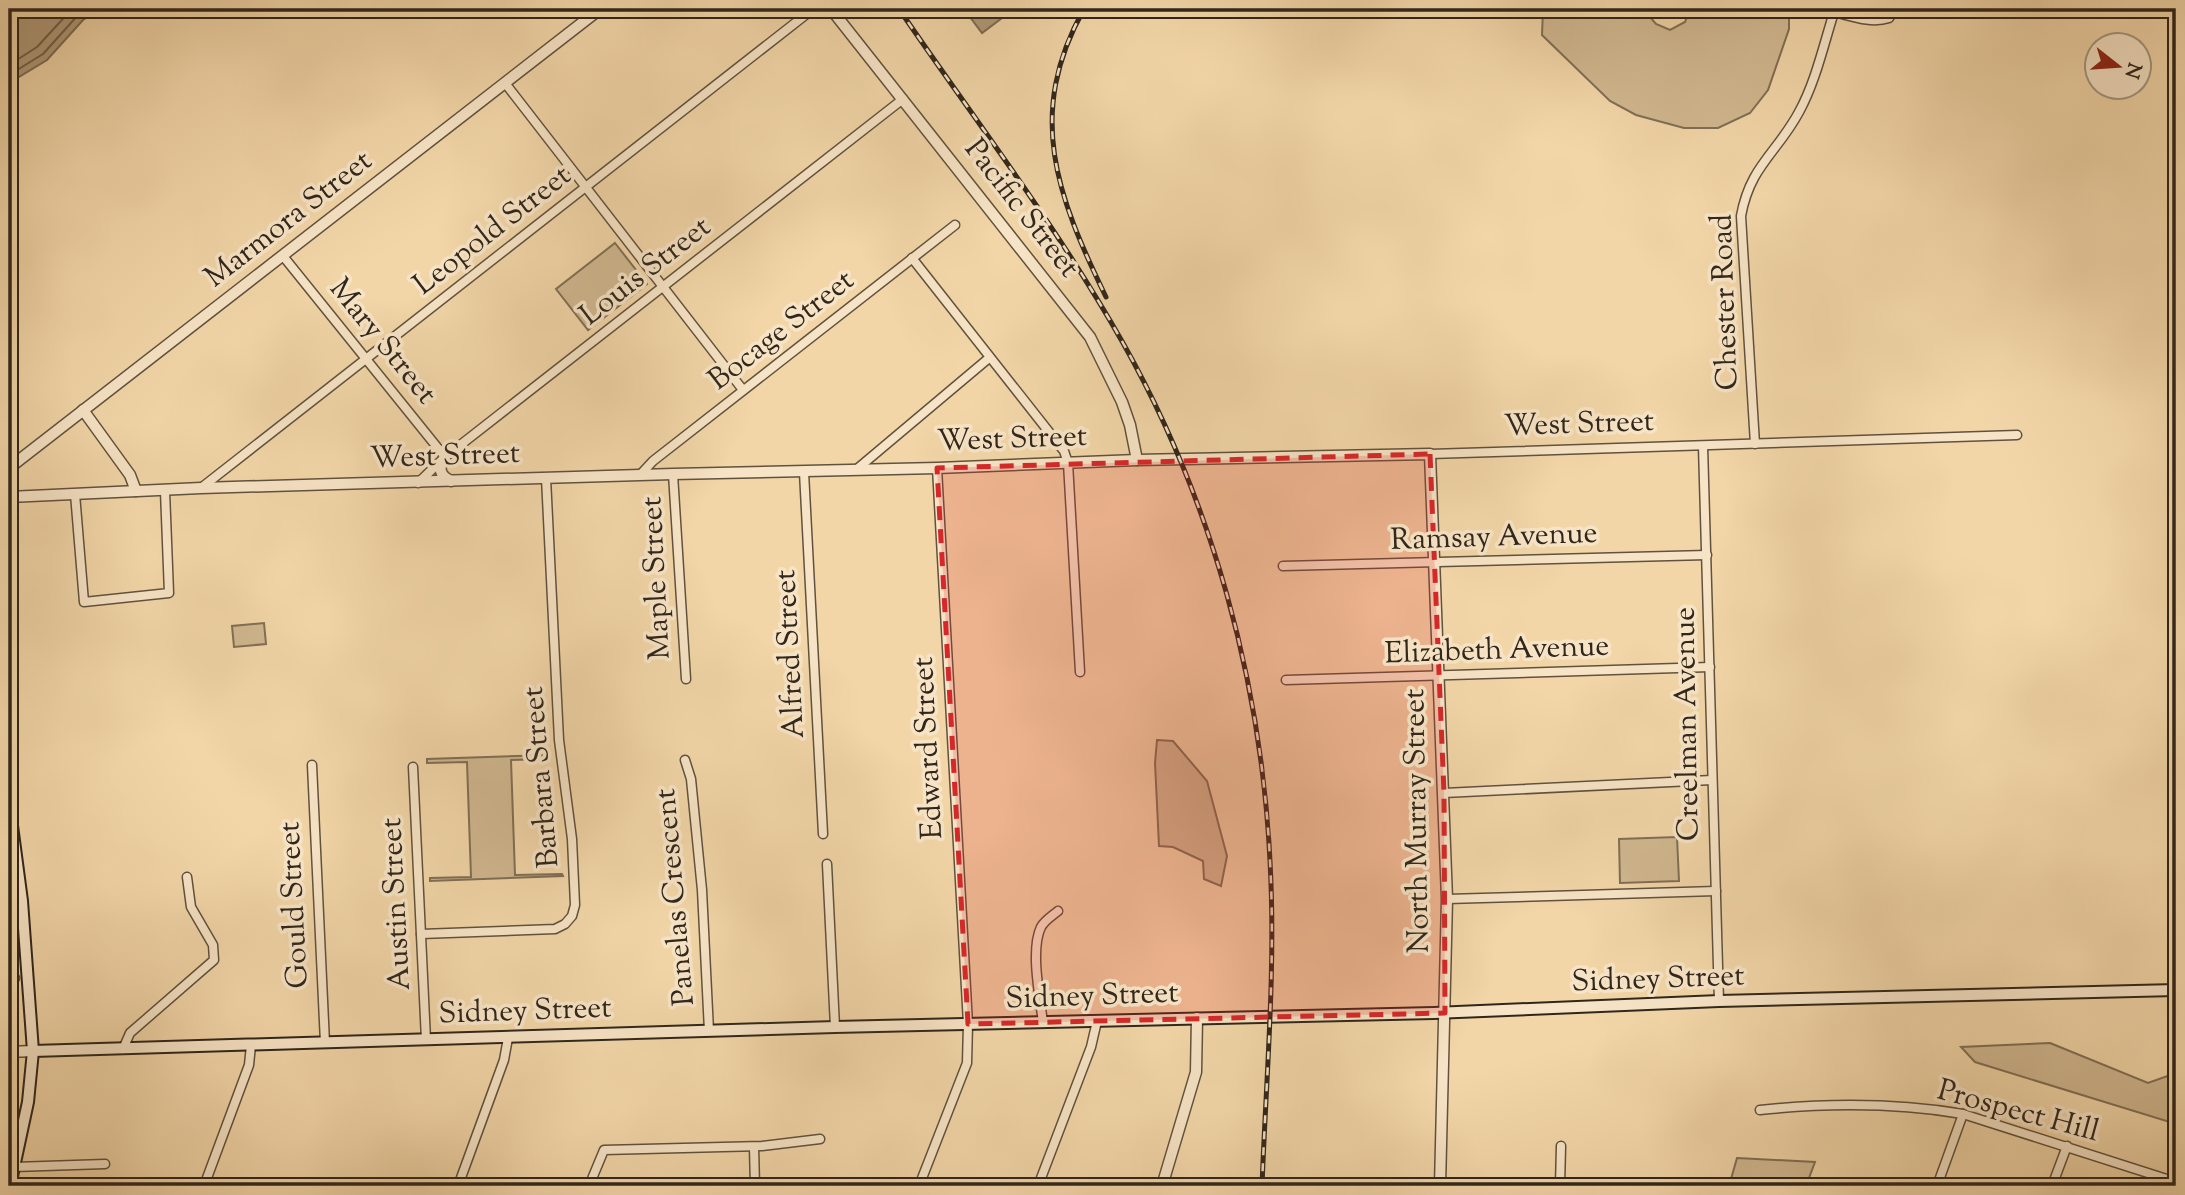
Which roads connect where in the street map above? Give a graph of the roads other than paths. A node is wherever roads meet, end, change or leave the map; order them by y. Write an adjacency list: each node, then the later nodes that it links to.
1 (600, 9): 6 (street, Marmora Street)
2 (813, 9): 8 (street, Leopold Street)
3 (831, 9): 7 (street, Pacific Street)
4 (1894, 9): 5 (street, Chester Road)
5 (1834, 10): 18 (street, Chester Road)
6 (505, 83): 8 (street); 10 (street, Marmora Street)
7 (903, 99): 12 (street, Louis Street); 22 (street, Pacific Street)
8 (585, 187): 12 (street); 14 (street, Leopold Street)
9 (955, 225): 11 (street, Bocage Street)
10 (283, 256): 14 (street, Mary Street); 16 (street, Marmora Street)
11 (912, 258): 13 (street); 15 (street, Bocage Street)
12 (664, 288): 15 (street); 21 (street, Louis Street)
13 (989, 358): 23 (street); 26 (street)
14 (367, 359): 21 (street, Mary Street); 33 (street, Leopold Street)
15 (743, 390): 29 (street, Bocage Street)
16 (83, 410): 24 (street, Marmora Street); 34 (street)
17 (2017, 435): 18 (street, West Street)
18 (1755, 444): 19 (street, West Street)
19 (1703, 446): 20 (street, West Street); 38 (street, Creelman Avenue)
20 (1430, 454): 22 (street, West Street); 39 (street, North Murray Street)
21 (445, 457): 31 (street); 32 (street, Louis Street)
22 (1137, 460): 23 (street, West Street)
23 (1068, 463): 25 (street, West Street); 42 (street)
24 (9, 468)
25 (937, 468): 26 (street, West Street); 67 (street, Edward Street)
26 (857, 469): 27 (street, West Street)
27 (804, 472): 28 (street, West Street); 52 (street, Alfred Street)
28 (673, 474): 29 (street, West Street); 44 (street, Maple Street)
29 (640, 475): 30 (street, West Street)
30 (546, 478): 31 (street, West Street); 58 (street, Barbara Street)
31 (452, 481): 32 (street, West Street)
32 (418, 483): 33 (street, West Street)
33 (201, 488): 35 (street, West Street)
34 (136, 491): 35 (street, West Street); 36 (street, West Street)
35 (165, 491): 36 (street)
36 (75, 494): 37 (street, West Street)
37 (9, 497)
38 (1707, 555): 39 (street, Ramsay Avenue); 41 (street, Creelman Avenue)
39 (1436, 562): 40 (street, Ramsay Avenue); 43 (street, North Murray Street)
40 (1283, 566)
41 (1710, 667): 43 (street, Elizabeth Avenue); 49 (street, Creelman Avenue)
42 (1080, 672)
43 (1440, 676): 45 (street, Elizabeth Avenue); 50 (street, North Murray Street)
44 (686, 679)
45 (1286, 680)
46 (685, 760): 69 (street, Panelas Crescent)
47 (312, 765): 72 (street, Gould Street)
48 (413, 766): 58 (street, Austin Street)
49 (1712, 780): 50 (street); 55 (street, Creelman Avenue)
50 (1444, 793): 56 (street, North Murray Street)
51 (9, 803): 75 (main road)
52 (823, 834)
53 (827, 864): 68 (street)
54 (187, 877): 74 (street)
55 (1716, 891): 56 (street); 62 (street, Creelman Avenue)
56 (1447, 899): 63 (street, North Murray Street)
57 (1058, 911): 66 (street)
58 (421, 934): 71 (street, Austin Street)
59 (9, 970): 60 (street)
60 (15, 978)
61 (2176, 990): 62 (main road, Sidney Street)
62 (1719, 1001): 63 (main road, Sidney Street)
63 (1445, 1013): 64 (main road, Sidney Street); 94 (street, North Murray Street)
64 (1197, 1018): 65 (main road, Sidney Street); 93 (street)
65 (1097, 1021): 66 (main road, Sidney Street); 92 (street)
66 (1043, 1023): 67 (main road, Sidney Street)
67 (968, 1024): 68 (main road, Sidney Street); 91 (street, Edward Street)
68 (835, 1027): 69 (main road, Sidney Street)
69 (709, 1031): 70 (main road, Sidney Street)
70 (508, 1038): 71 (main road, Sidney Street); 88 (street)
71 (426, 1040): 72 (main road, Sidney Street)
72 (325, 1043): 73 (main road, Sidney Street)
73 (251, 1045): 74 (main road, Sidney Street); 87 (street)
74 (123, 1049): 75 (main road, Sidney Street)
75 (33, 1051): 76 (street, Sidney Street); 84 (main road)
76 (9, 1052)
77 (1760, 1110): 78 (street, Prospect Hill)
78 (1963, 1114): 81 (street, Prospect Hill); 96 (street)
79 (820, 1139): 82 (street)
80 (1561, 1146): 95 (street)
81 (2067, 1146): 85 (street, Prospect Hill); 97 (street)
82 (754, 1147): 89 (street); 90 (street)
83 (105, 1164): 84 (street)
84 (14, 1167): 86 (main road)
85 (2176, 1182)
86 (10, 1186)
87 (204, 1186)
88 (458, 1186)
89 (589, 1186)
90 (755, 1186)
91 (919, 1186)
92 (1038, 1186)
93 (1162, 1186)
94 (1440, 1186)
95 (1560, 1186)
96 (1937, 1186)
97 (2052, 1186)

